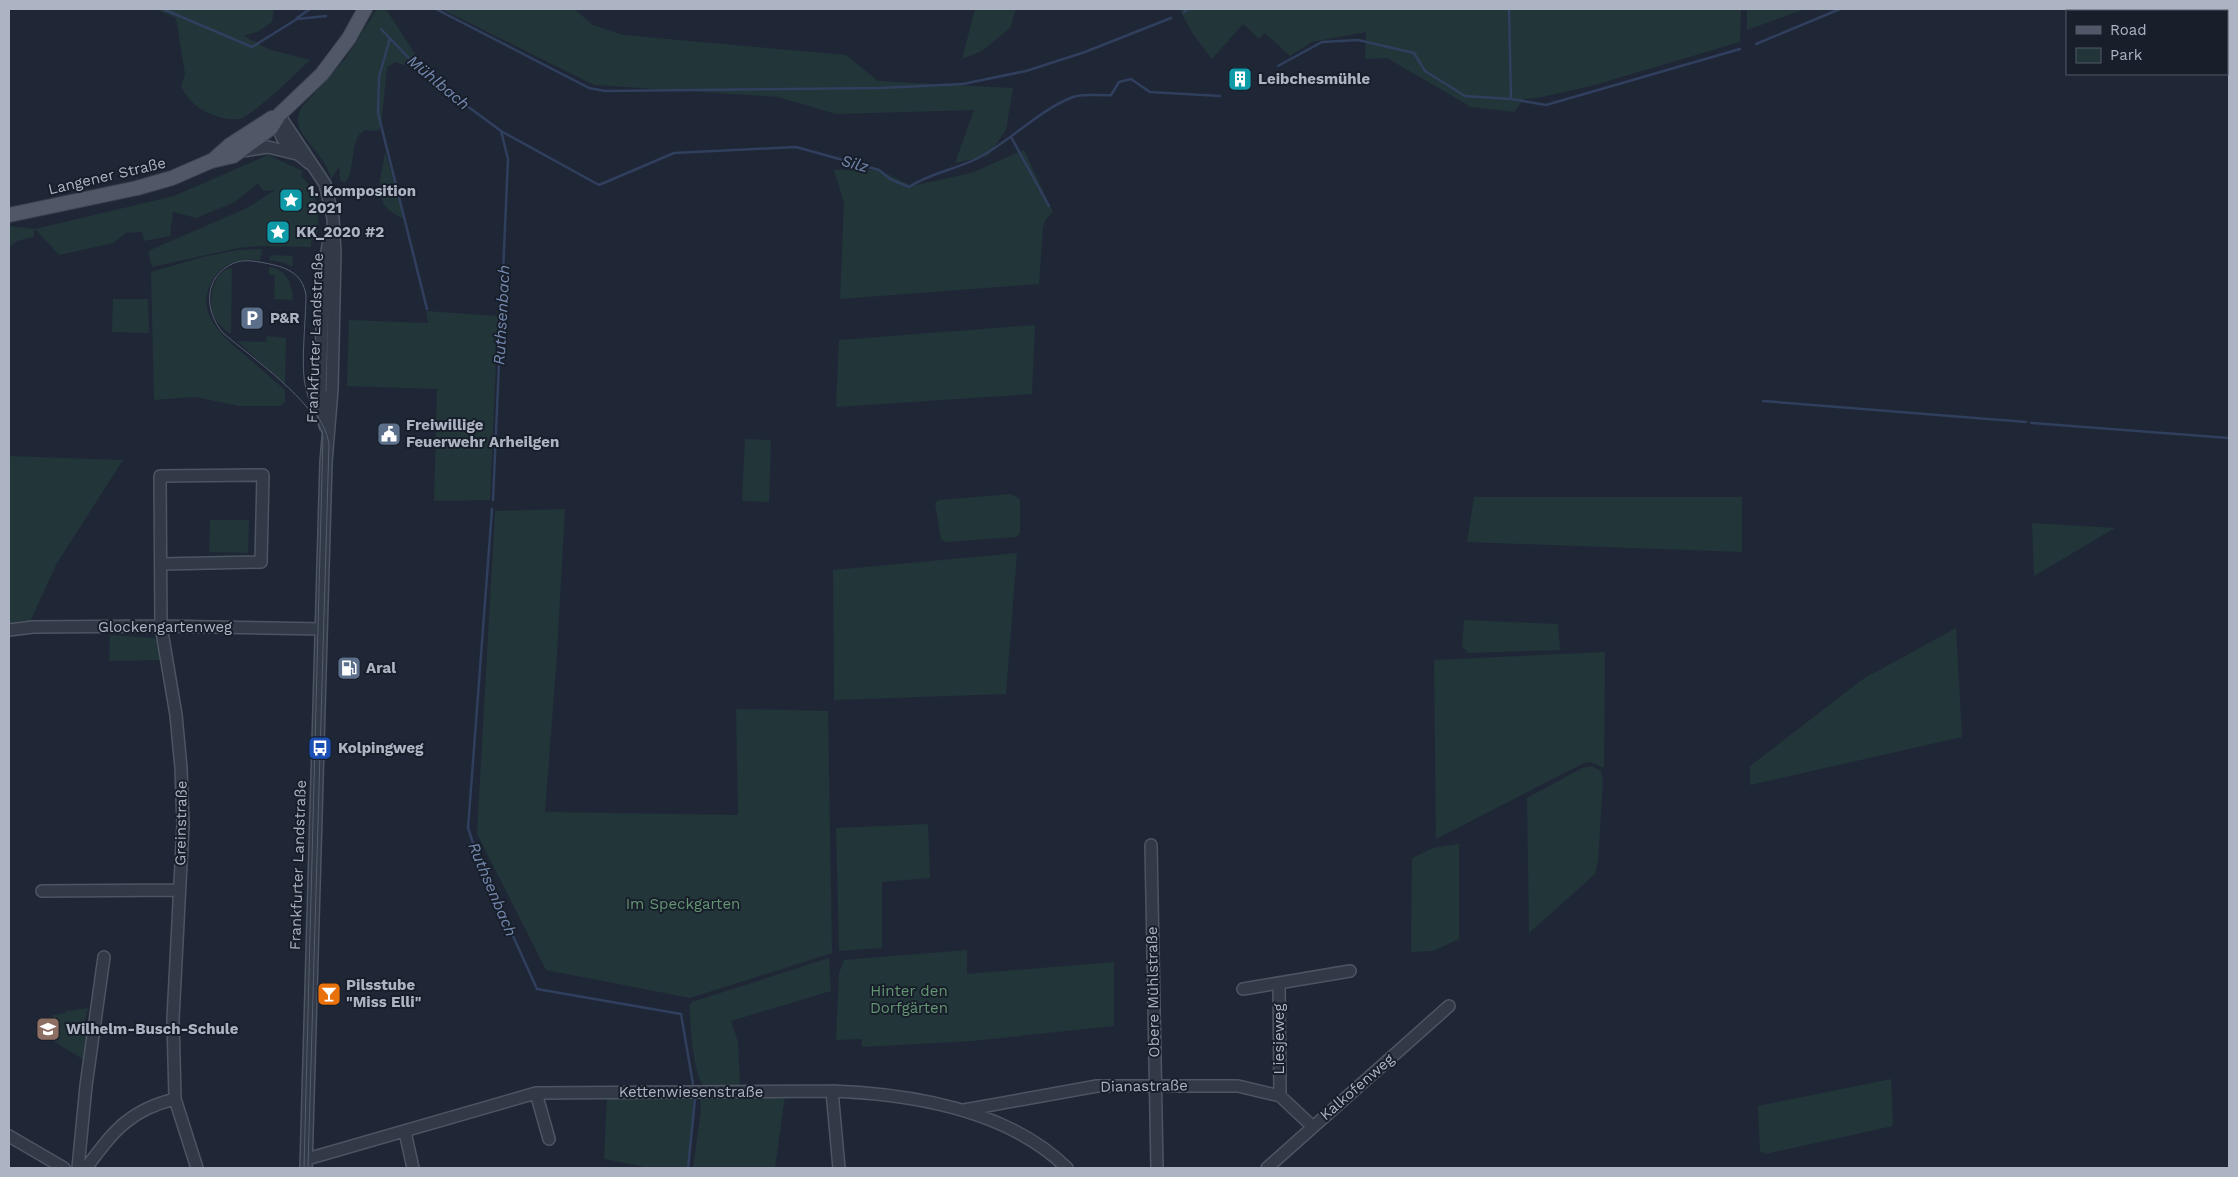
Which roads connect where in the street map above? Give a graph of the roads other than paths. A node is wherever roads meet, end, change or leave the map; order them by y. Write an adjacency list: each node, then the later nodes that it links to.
1 (365, 9): 2 (main road)
2 (279, 115): 3 (main road, Langener Straße); 4 (street, Frankfurter Landstraße); 5 (main road, Langener Straße); 6 (street, Frankfurter Landstraße)
3 (242, 152): 4 (street, Frankfurter Landstraße); 5 (main road, Langener Straße)
4 (298, 155): 6 (street, Frankfurter Landstraße)
5 (211, 161): 7 (main road, Langener Straße)
6 (315, 167): 10 (street, Frankfurter Landstraße)
7 (9, 215)
8 (162, 564): 8 (street, Greinstraße); 9 (street, Greinstraße)
9 (161, 626): 10 (street, Glockengartenweg); 11 (street, Glockengartenweg); 14 (street, Greinstraße)
10 (321, 629): 30 (street, Frankfurter Landstraße)
11 (9, 630)
12 (1150, 845): 20 (street, Obere Mühlstraße)
13 (42, 890): 14 (street)
14 (179, 890): 24 (street, Greinstraße)
15 (104, 957): 32 (street)
16 (1350, 971): 17 (street, Liesjeweg)
17 (1279, 983): 18 (street, Liesjeweg); 23 (street, Liesjeweg)
18 (1243, 989)
19 (1449, 1006): 26 (street, Kalkofenweg)
20 (1155, 1085): 23 (street, Dianastraße); 25 (street, Dianastraße); 38 (street, Obere Mühlstraße)
21 (832, 1091): 22 (street, Kettenwiesenstraße); 25 (street, Kettenwiesenstraße); 36 (street)
22 (536, 1093): 27 (street, Kettenwiesenstraße); 29 (street)
23 (1280, 1096): 26 (street, Dianastraße)
24 (175, 1099): 33 (street); 34 (street, Greinstraße)
25 (964, 1110): 37 (street, Kettenwiesenstraße)
26 (1312, 1126): 39 (street, Kalkofenweg)
27 (405, 1132): 30 (street, Kettenwiesenstraße); 35 (street)
28 (9, 1136): 31 (street)
29 (549, 1139)
30 (306, 1163)
31 (64, 1168)
32 (78, 1168)
33 (86, 1168)
34 (197, 1168)
35 (413, 1168)
36 (838, 1168)
37 (1067, 1168)
38 (1157, 1168)
39 (1267, 1168)

